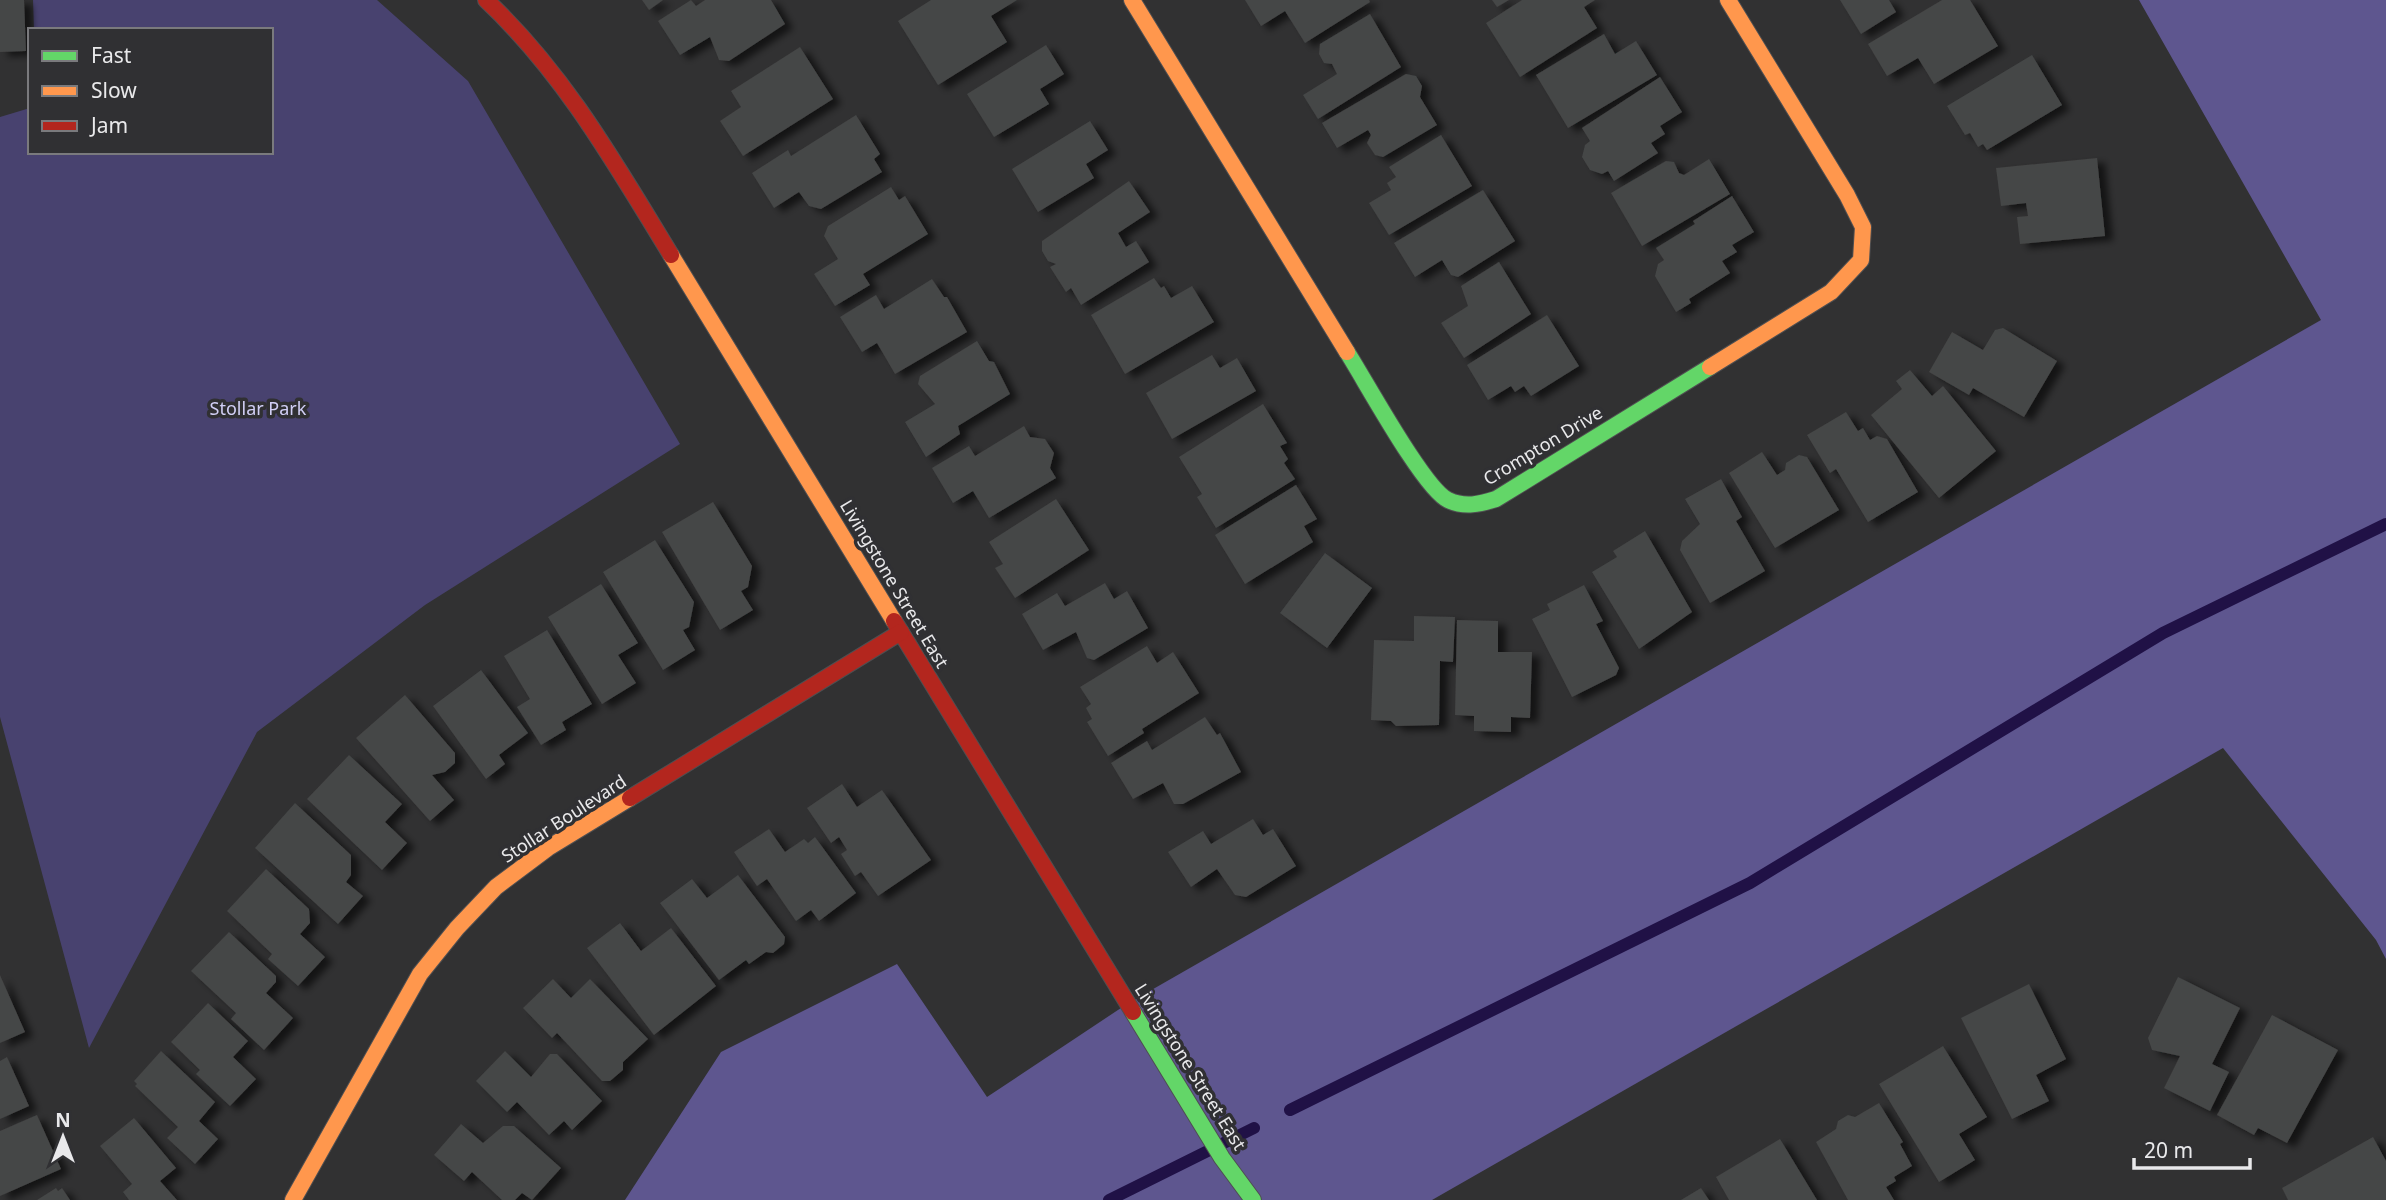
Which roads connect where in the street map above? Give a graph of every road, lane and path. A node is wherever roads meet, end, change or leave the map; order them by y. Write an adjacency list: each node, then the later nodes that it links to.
1 (486, 0): 4 (street, Livingstone Street East)
2 (1132, 0): 3 (street, Crompton Drive)
3 (1728, 0)
4 (901, 632): 5 (street, Stollar Boulevard); 6 (street, Livingstone Street East)
5 (293, 1200)
6 (1253, 1200)

